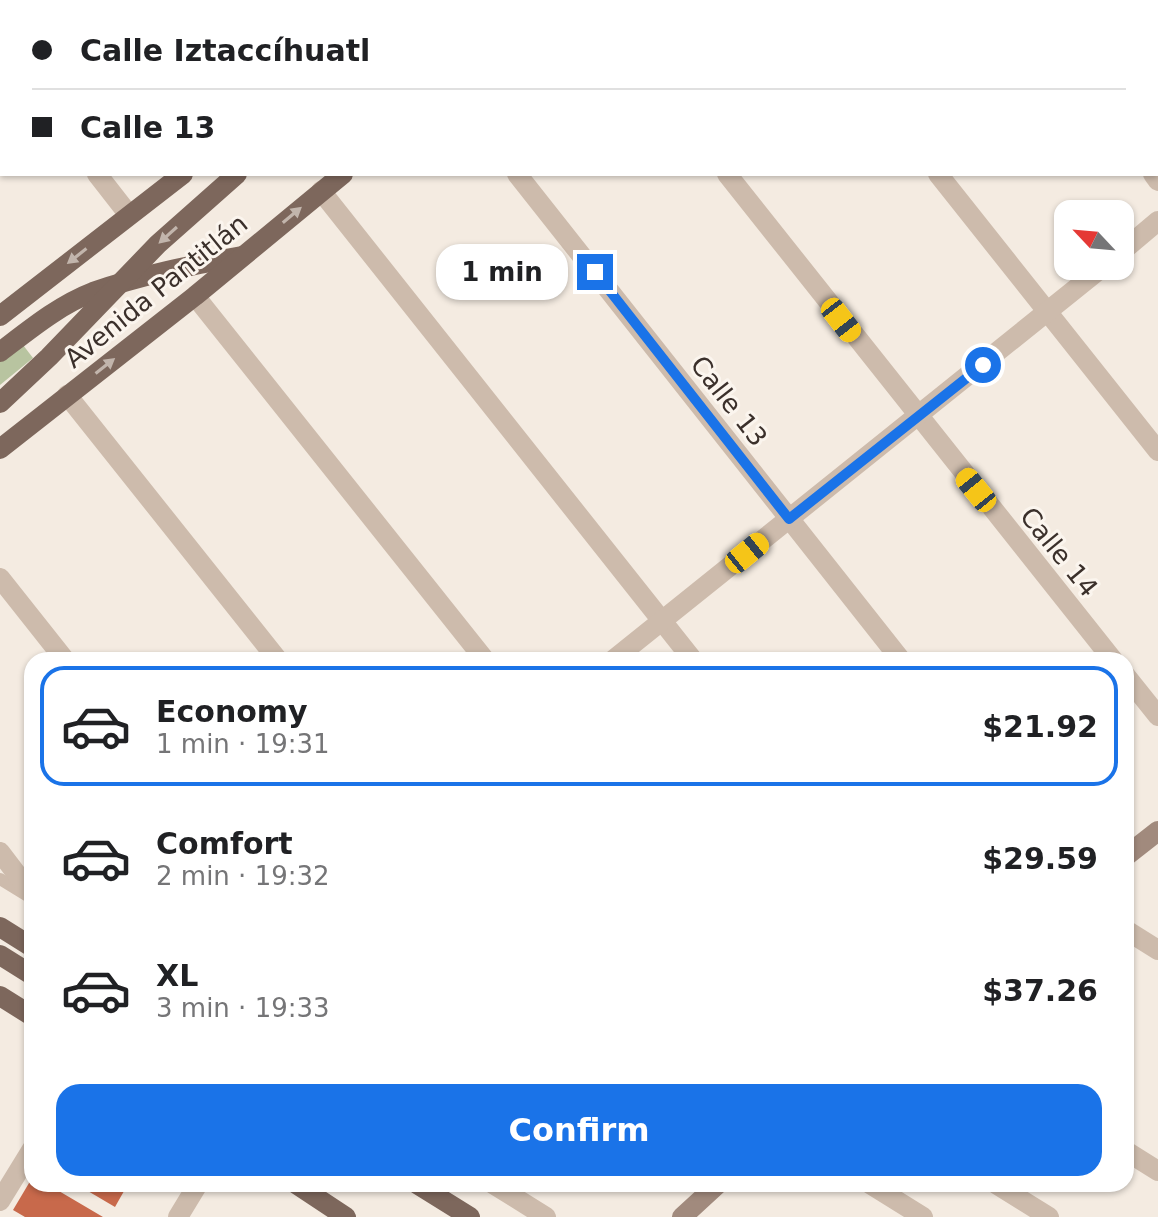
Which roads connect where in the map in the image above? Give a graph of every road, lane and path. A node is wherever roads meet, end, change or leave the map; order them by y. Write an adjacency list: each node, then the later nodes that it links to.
1 (99, 176): 9 (street)
2 (180, 176): 9 (main road)
3 (235, 176): 19 (main road, one-way to 19)
4 (340, 176): 8 (main road, Avenida Pantitlán)
5 (519, 176): 23 (street, Calle 13)
6 (729, 176): 20 (street, Calle 14)
7 (940, 176): 15 (street)
8 (321, 191): 12 (main road, Avenida Pantitlán, one-way to 8); 25 (street)
9 (129, 215): 16 (main road, one-way to 16)
10 (1158, 221): 11 (street)
11 (1134, 241)
12 (242, 256): 14 (main road, Avenida Pantitlán); 17 (main road)
13 (1087, 280): 15 (street)
14 (195, 296): 18 (main road, Avenida Pantitlán, one-way to 14); 28 (street)
15 (1048, 312): 20 (street); 22 (street)
16 (0, 316)
17 (0, 352)
18 (67, 395): 21 (main road, Avenida Pantitlán); 27 (street)
19 (0, 403)
20 (917, 417): 23 (street); 32 (street, Calle 14)
21 (0, 449)
22 (1158, 451)
23 (789, 519): 25 (street); 31 (street, Calle 13)
24 (0, 578): 26 (street)
25 (662, 621): 29 (street); 30 (street)
26 (59, 652)
27 (272, 652)
28 (479, 652)
29 (623, 652)
30 (687, 652)
31 (895, 652)
32 (1107, 652)
33 (1134, 686): 34 (street)
34 (1158, 716)
35 (1158, 831): 36 (street)
36 (1134, 850)
37 (0, 852): 39 (street)
38 (0, 879): 40 (lane)
39 (24, 885)
40 (24, 892)
41 (0, 927): 43 (main road)
42 (1134, 935): 44 (street)
43 (24, 942)
44 (1158, 950)
45 (0, 955): 46 (main road)
46 (24, 970)
47 (0, 996): 48 (main road)
48 (24, 1011)
49 (1134, 1156): 51 (street)
50 (24, 1162): 59 (street)
51 (1158, 1171)
52 (193, 1192): 61 (street)
53 (307, 1192): 60 (main road)
54 (430, 1192): 62 (main road)
55 (506, 1192): 63 (street)
56 (703, 1192): 64 (street)
57 (883, 1192): 65 (street)
58 (1009, 1192): 66 (street)
59 (0, 1201)
60 (337, 1215)
61 (178, 1217)
62 (470, 1217)
63 (546, 1217)
64 (682, 1217)
65 (923, 1217)
66 (1049, 1217)

